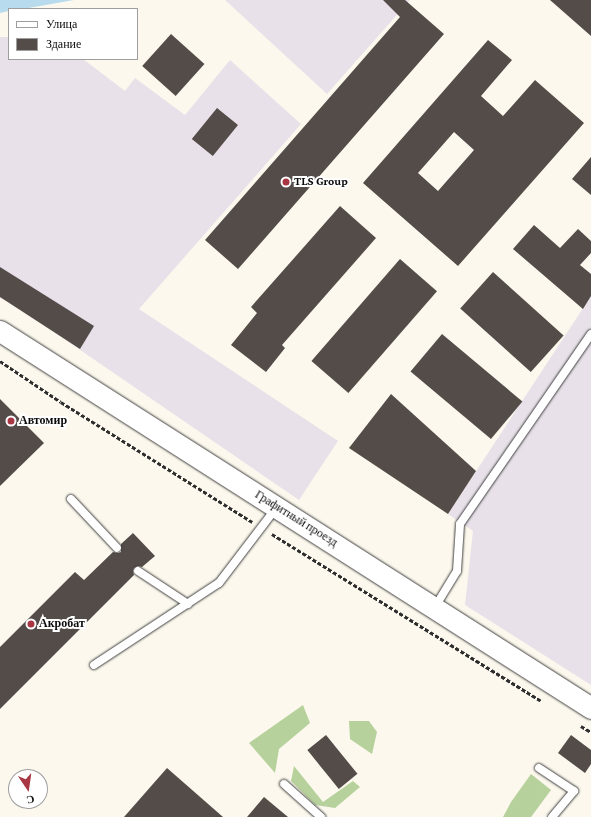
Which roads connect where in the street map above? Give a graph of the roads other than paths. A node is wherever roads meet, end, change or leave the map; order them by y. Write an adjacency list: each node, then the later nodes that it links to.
1 (0, 330): 4 (street, Графитный проезд)
2 (591, 334): 8 (lane)
3 (71, 499): 5 (lane)
4 (277, 506): 7 (lane); 8 (street, Графитный проезд)
5 (117, 548)
6 (138, 571): 7 (lane)
7 (188, 604): 9 (lane)
8 (435, 607): 10 (street, Графитный проезд)
9 (94, 665)
10 (591, 708)
11 (539, 768): 14 (lane)
12 (284, 784): 13 (lane)
13 (322, 817)
14 (552, 817)

